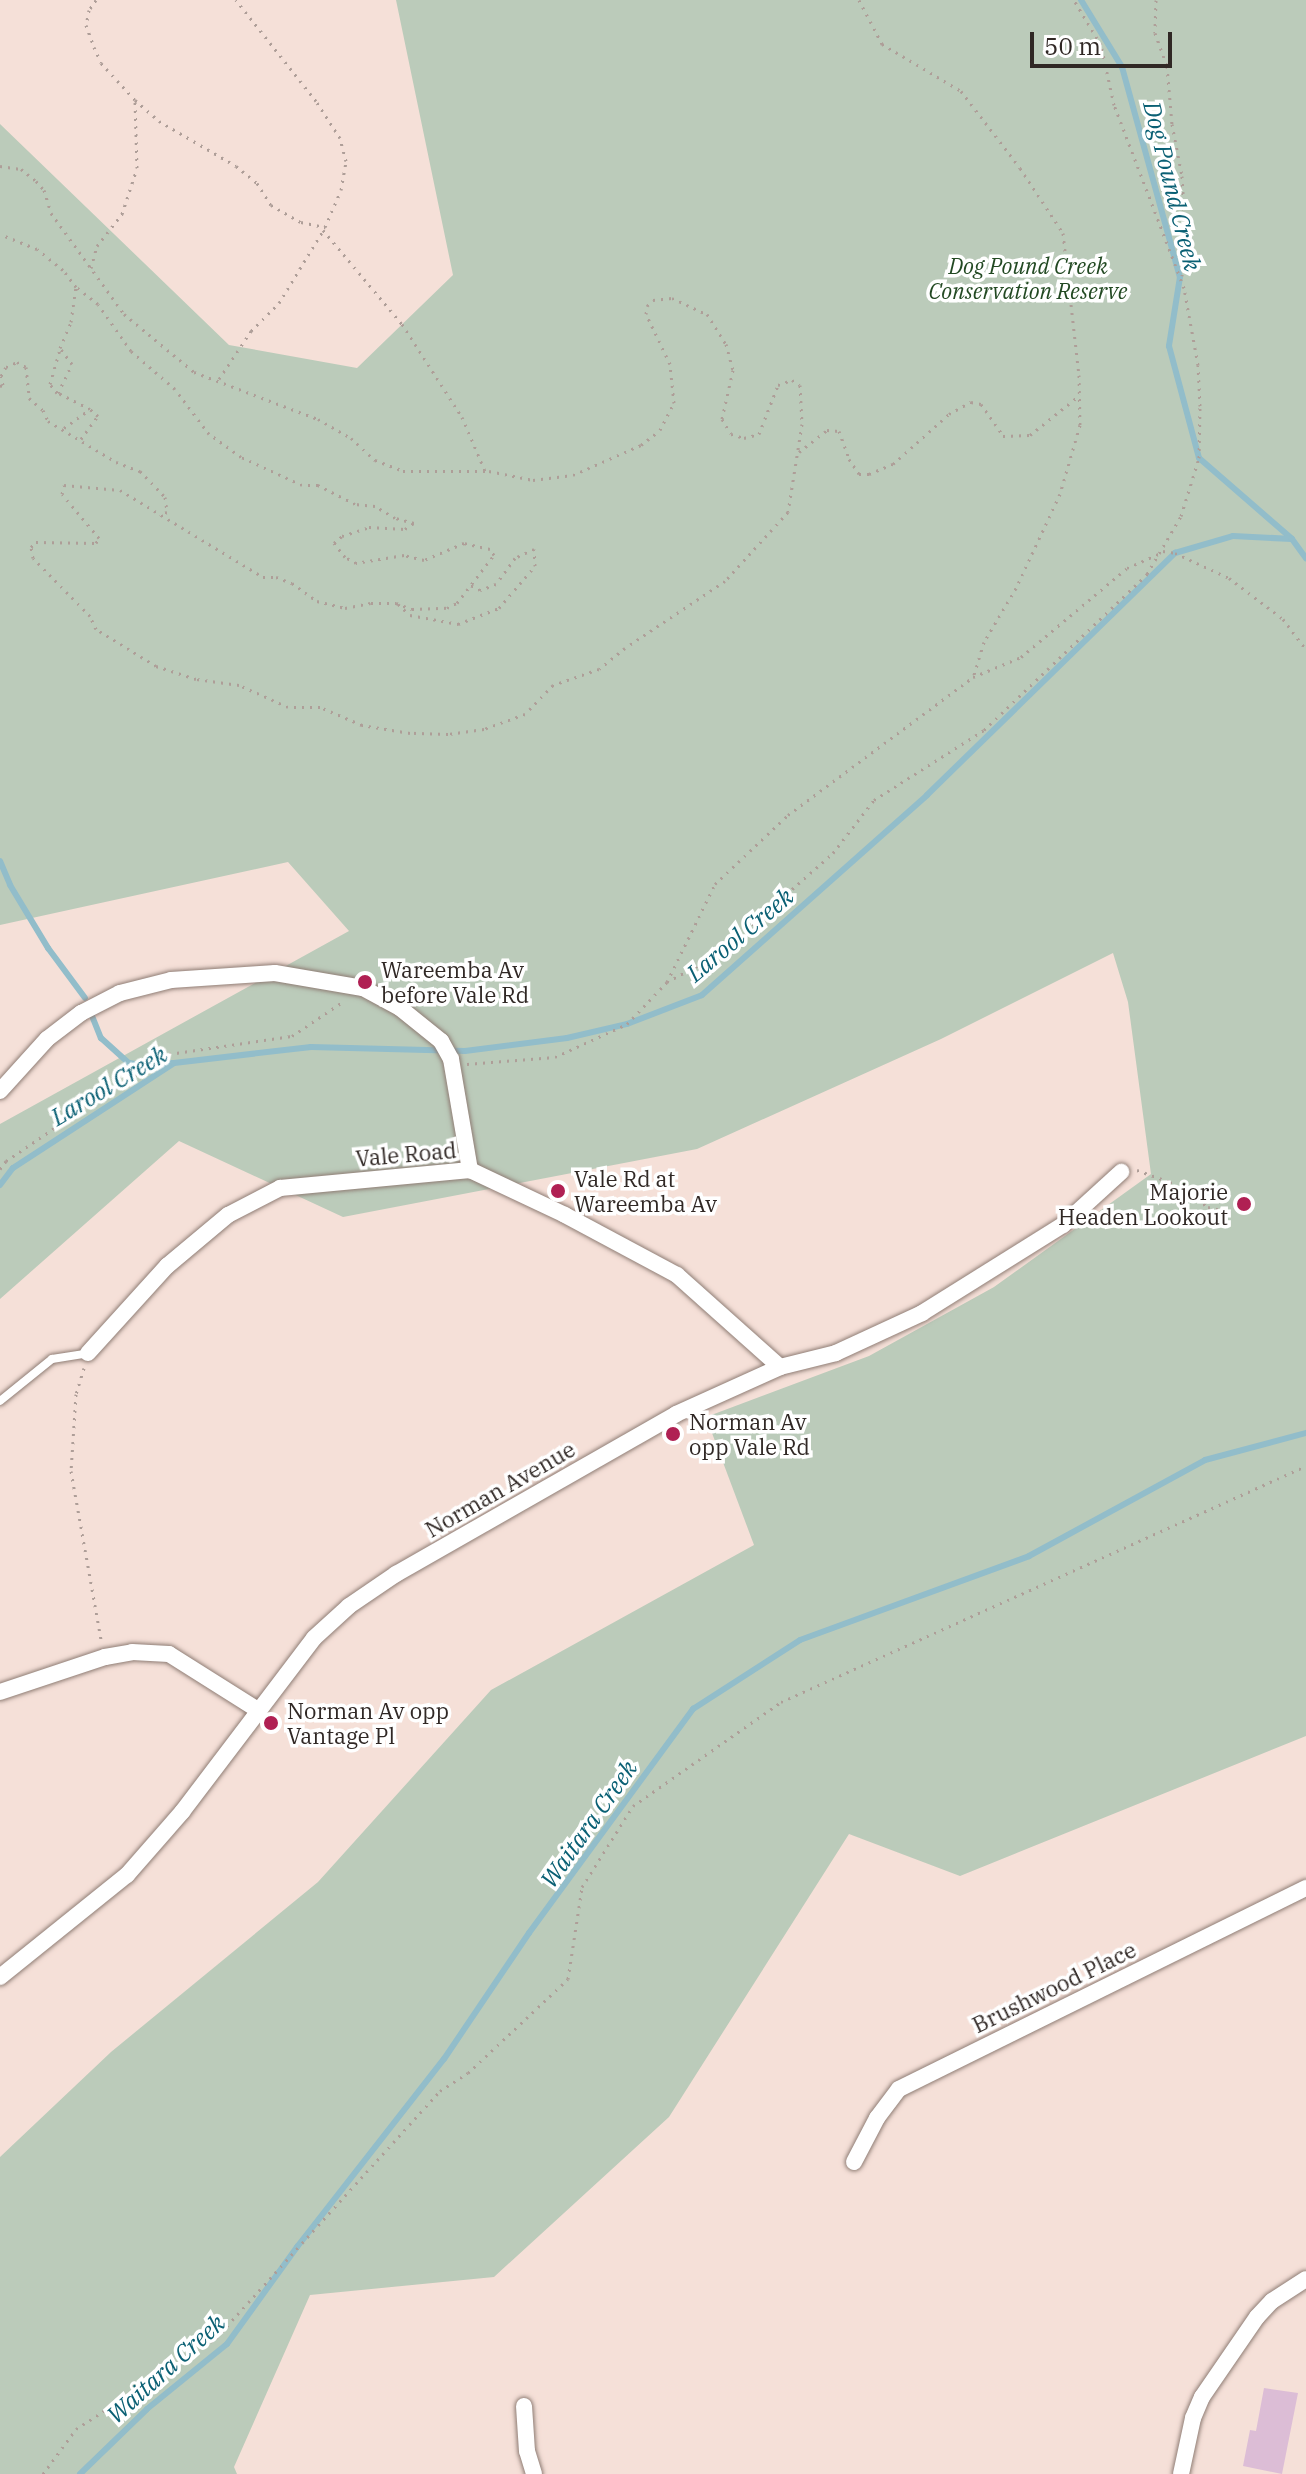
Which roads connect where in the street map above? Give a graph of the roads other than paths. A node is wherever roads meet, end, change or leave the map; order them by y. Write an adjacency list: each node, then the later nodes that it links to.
1 (0, 1091): 2 (street)
2 (470, 1170): 4 (street, Vale Road); 5 (street, Vale Road)
3 (1121, 1172): 5 (street, Norman Avenue)
4 (88, 1353): 6 (lane)
5 (780, 1367): 8 (street, Norman Avenue)
6 (0, 1401)
7 (0, 1692): 8 (street)
8 (258, 1710): 10 (street, Norman Avenue)
9 (1306, 1888): 11 (street, Brushwood Place)
10 (0, 1977)
11 (854, 2162)
12 (1306, 2279): 15 (street)
13 (524, 2406): 14 (street)
14 (534, 2474)
15 (1181, 2474)

